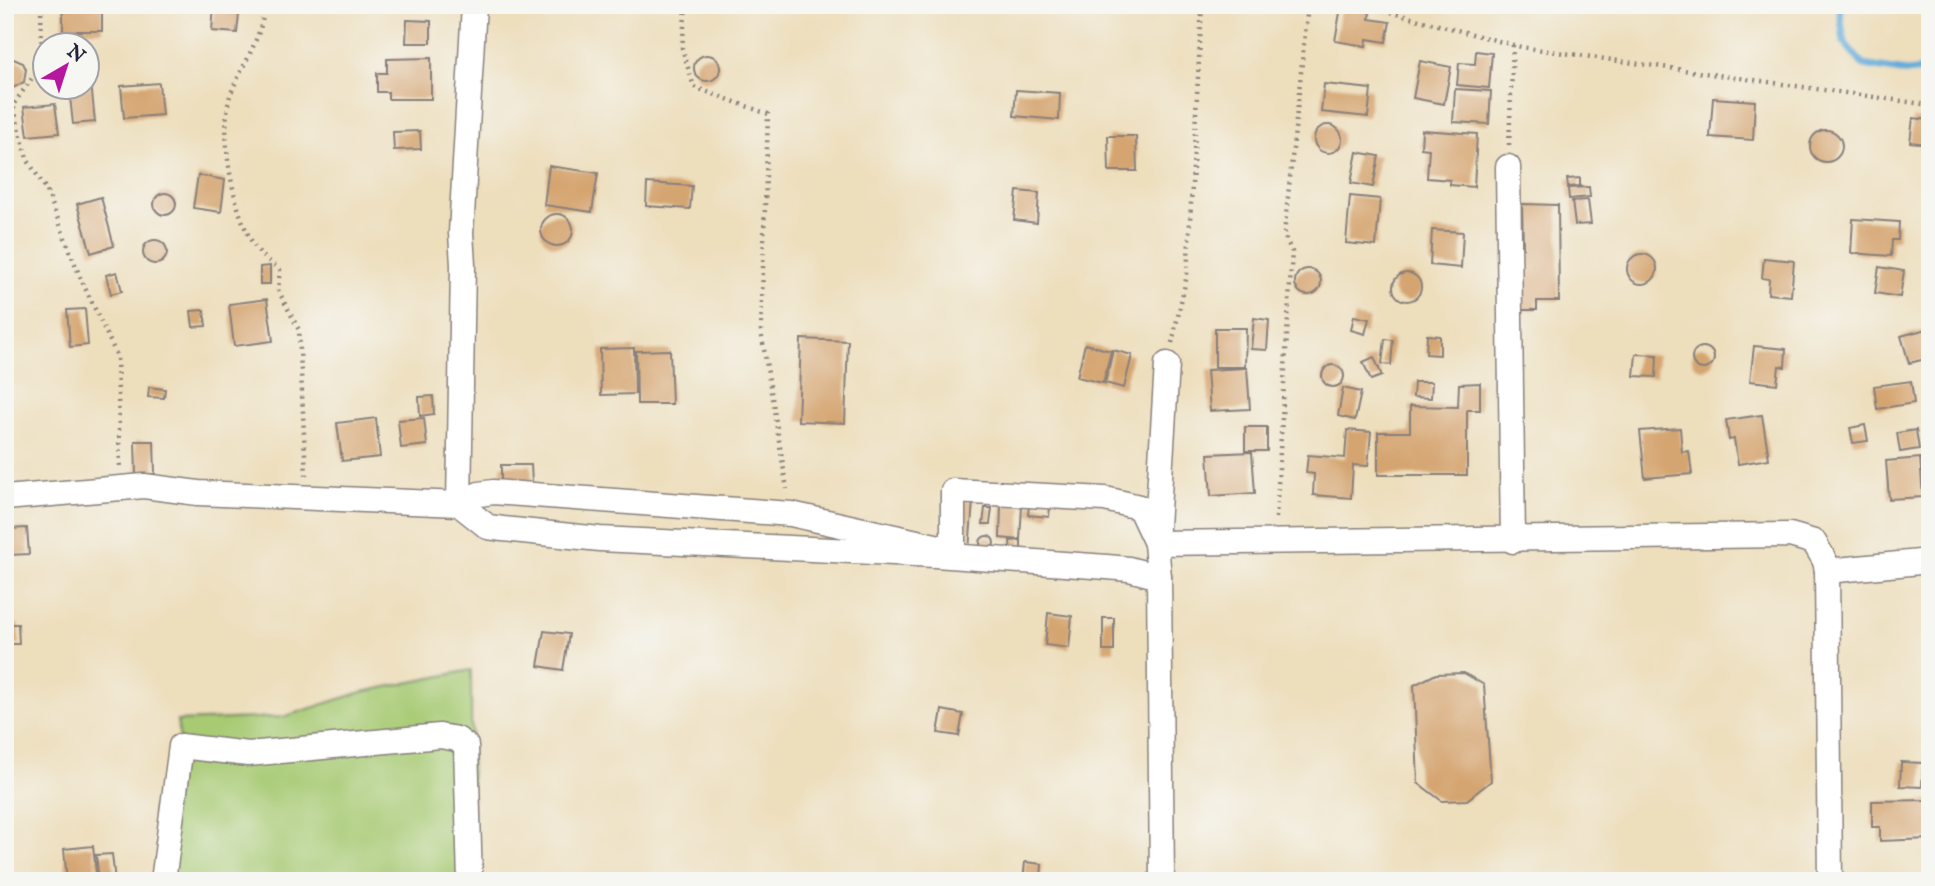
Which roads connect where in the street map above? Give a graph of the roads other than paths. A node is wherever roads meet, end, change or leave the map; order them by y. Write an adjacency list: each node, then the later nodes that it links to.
1 (474, 5): 5 (street)
2 (1508, 167): 6 (street)
3 (1167, 364): 7 (street)
4 (5, 498): 5 (street)
5 (459, 504): 7 (street); 10 (street)
6 (1513, 541): 7 (street); 9 (street)
7 (1156, 543): 10 (street)
8 (1930, 561): 9 (street)
9 (1827, 571): 14 (street)
10 (1160, 577): 13 (street)
11 (163, 881): 12 (street)
12 (470, 881)
13 (1162, 881)
14 (1830, 881)

